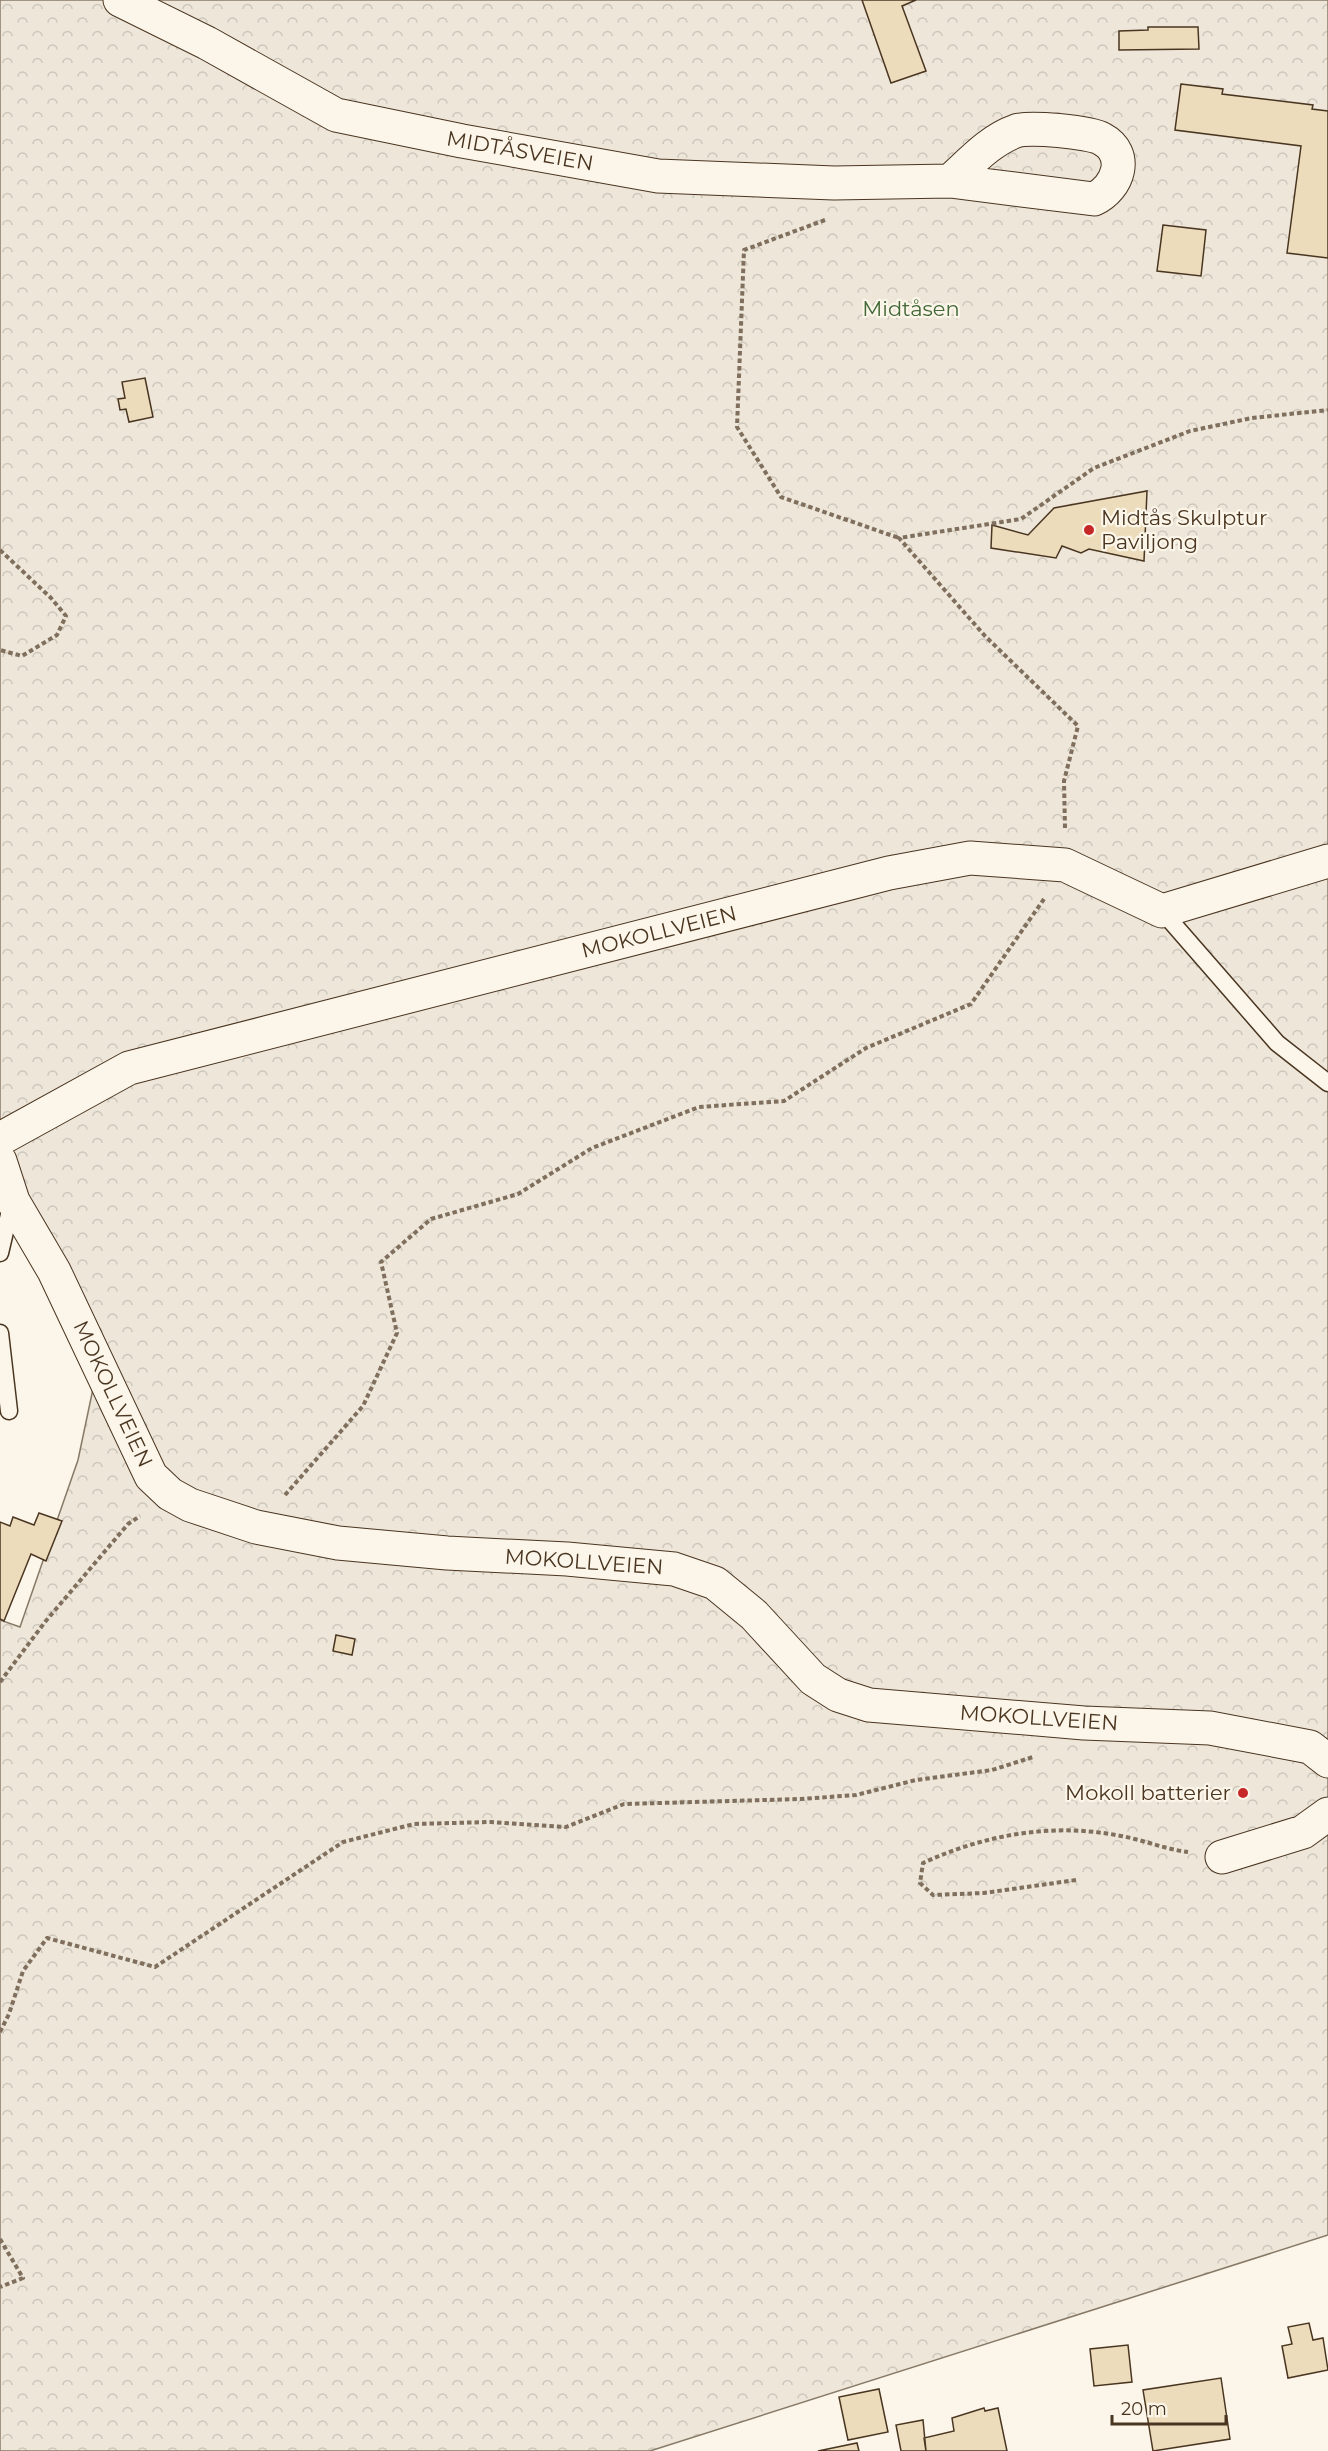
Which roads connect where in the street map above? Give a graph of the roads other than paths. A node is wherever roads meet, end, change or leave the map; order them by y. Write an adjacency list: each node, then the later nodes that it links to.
1 (120, 0): 2 (street, MIDTÅSVEIEN)
2 (950, 181)
3 (1328, 861): 4 (street)
4 (1162, 911): 5 (lane); 6 (street, MOKOLLVEIEN)
5 (1328, 1083)
6 (0, 1139)
7 (0, 1161): 8 (street, MOKOLLVEIEN)
8 (13, 1201): 9 (lane); 12 (street, MOKOLLVEIEN)
9 (0, 1253)
10 (0, 1333): 11 (lane)
11 (9, 1411)
12 (1328, 1761)
13 (1328, 1815): 14 (street)
14 (1222, 1857)

